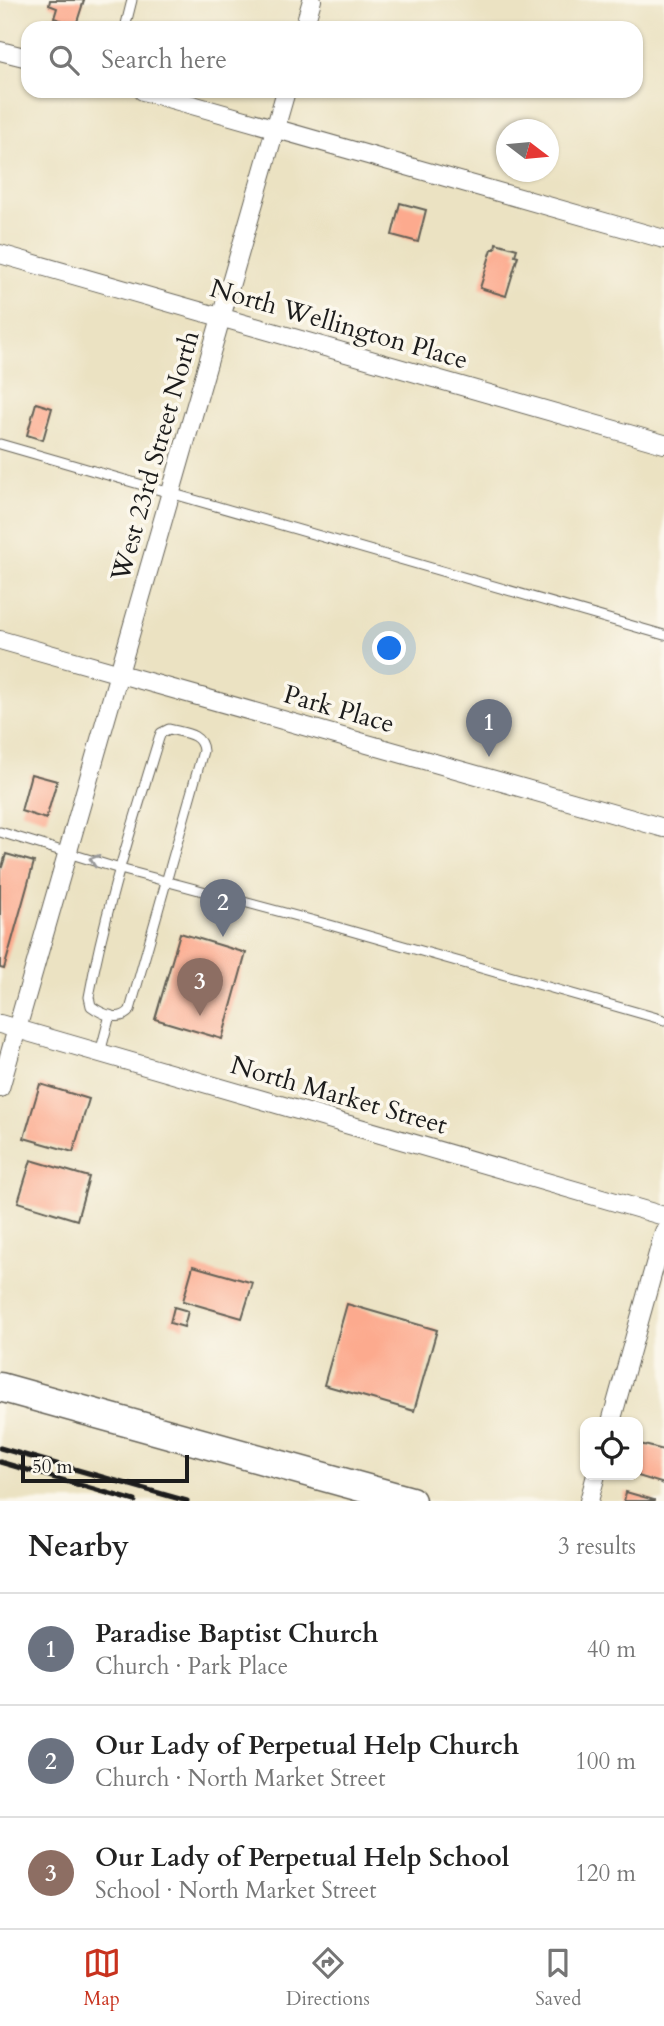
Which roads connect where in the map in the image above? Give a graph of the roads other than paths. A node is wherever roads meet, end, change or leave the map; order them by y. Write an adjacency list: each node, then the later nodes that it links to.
1 (132, 0): 3 (lane)
2 (312, 0): 4 (street)
3 (126, 21)
4 (306, 21)
5 (0, 51): 6 (street)
6 (21, 56)
7 (168, 98): 9 (street)
8 (284, 98): 9 (street, West 23rd Street North)
9 (276, 129): 10 (street); 12 (street, West 23rd Street North)
10 (664, 239)
11 (0, 254): 12 (street, North Wellington Place)
12 (222, 317): 14 (street, North Wellington Place); 15 (street, West 23rd Street North)
13 (0, 444): 15 (lane)
14 (664, 444)
15 (171, 494): 16 (lane); 18 (street, West 23rd Street North)
16 (664, 635)
17 (0, 640): 18 (street, Park Place)
18 (120, 674): 19 (street, Park Place); 21 (street, West 23rd Street North)
19 (664, 828)
20 (0, 832): 21 (lane)
21 (68, 851): 22 (lane, one-way to 21); 26 (street, West 23rd Street North)
22 (120, 869): 23 (lane); 23 (lane); 24 (lane)
23 (167, 881): 24 (lane); 25 (lane)
24 (110, 1015): 27 (lane)
25 (664, 1020)
26 (8, 1027): 27 (street, North Market Street); 28 (street, West 23rd Street North)
27 (100, 1053): 29 (street, North Market Street)
28 (0, 1088)
29 (664, 1216)
30 (664, 1232): 32 (street)
31 (0, 1387): 34 (main road)
32 (612, 1417)
33 (595, 1480): 35 (street)
34 (411, 1501)
35 (589, 1501)

